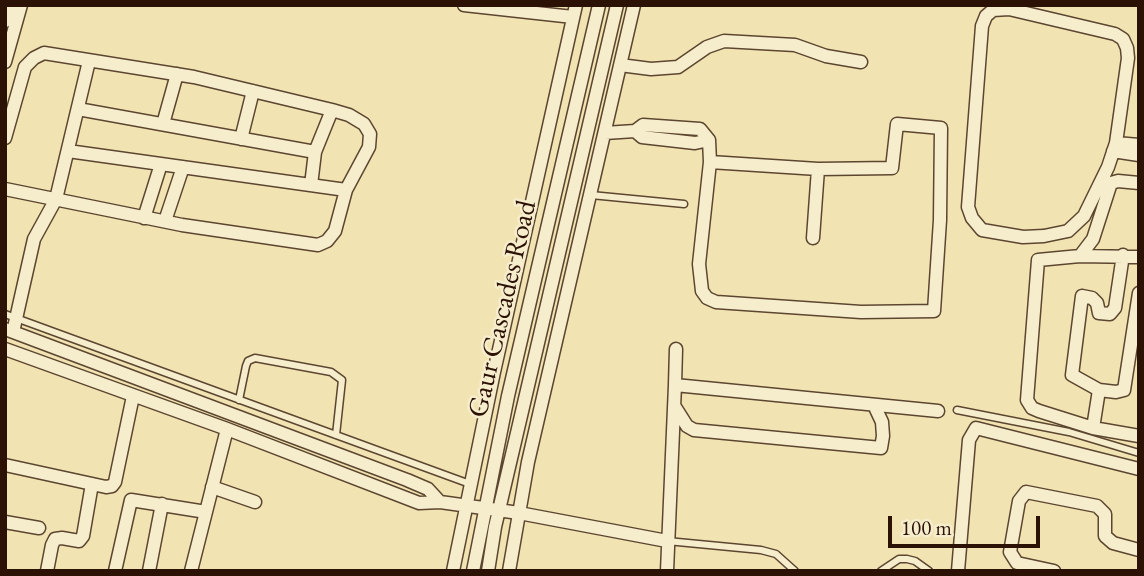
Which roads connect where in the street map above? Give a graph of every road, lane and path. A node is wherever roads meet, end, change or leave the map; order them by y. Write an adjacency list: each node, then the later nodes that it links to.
1 (9, 5): 8 (street)
2 (21, 5): 12 (street)
3 (464, 5): 7 (street)
4 (599, 5): 9 (street, Gaur Cascades Road)
5 (617, 5): 13 (street, Gaur Cascades Road)
6 (634, 5): 14 (street)
7 (575, 11): 36 (street)
8 (5, 21)
9 (586, 58): 13 (street); 37 (street, Gaur Cascades Road)
10 (89, 61): 15 (street); 17 (street); 21 (street)
11 (861, 61): 14 (street)
12 (5, 62)
13 (603, 62): 78 (street, Gaur Cascades Road)
14 (620, 65): 20 (street)
15 (177, 74): 16 (street); 19 (street)
16 (253, 91): 18 (street); 22 (street)
17 (78, 109): 19 (street); 25 (street)
18 (332, 110): 26 (street); 35 (street)
19 (163, 124): 22 (street)
20 (605, 133): 28 (street); 38 (street)
21 (5, 138)
22 (241, 139): 26 (street)
23 (1139, 145): 24 (street)
24 (1115, 147): 24 (street); 27 (street)
25 (68, 151): 29 (street); 39 (street)
26 (314, 152): 33 (street)
27 (1139, 155)
28 (710, 162): 31 (street); 31 (street)
29 (161, 164): 30 (street); 41 (street)
30 (183, 167): 33 (street); 42 (street)
31 (818, 169): 43 (street)
32 (1139, 183): 45 (street)
33 (311, 185): 35 (street)
34 (5, 189): 39 (street)
35 (346, 190): 42 (street)
36 (535, 190): 37 (street); 71 (street)
37 (555, 194): 77 (street, Gaur Cascades Road)
38 (591, 195): 40 (lane); 80 (street)
39 (56, 200): 41 (street); 48 (street)
40 (684, 204)
41 (144, 218): 42 (street)
42 (165, 221)
43 (813, 237)
44 (1123, 255): 45 (street); 46 (street); 56 (street)
45 (1080, 256): 63 (street)
46 (1139, 257)
47 (1139, 293): 50 (street)
48 (11, 316): 49 (street); 58 (lane)
49 (9, 330): 53 (street)
50 (1134, 344): 56 (street)
51 (5, 349): 55 (street)
52 (676, 349): 54 (street)
53 (116, 369): 55 (street); 74 (street)
54 (675, 385): 59 (street); 60 (street)
55 (110, 387): 57 (street)
56 (1099, 390): 63 (street)
57 (134, 396): 64 (street); 70 (street)
58 (239, 400): 65 (lane); 65 (lane)
59 (874, 405): 60 (street); 62 (street)
60 (675, 407): 83 (street)
61 (957, 410): 67 (lane)
62 (938, 411)
63 (1093, 428): 66 (street)
64 (227, 429): 72 (street); 74 (street)
65 (335, 435): 71 (lane)
66 (1139, 436)
67 (1139, 453)
68 (5, 465): 70 (street)
69 (1139, 469): 97 (street)
70 (92, 484): 85 (street)
71 (470, 484): 76 (street)
72 (212, 486): 73 (street); 79 (street)
73 (255, 502)
74 (440, 502): 76 (street)
75 (162, 504): 79 (street); 86 (street); 87 (street)
76 (465, 507): 77 (street); 89 (street)
77 (483, 510): 78 (street); 90 (street, Gaur Cascades Road)
78 (498, 511): 80 (street); 91 (street, Gaur Cascades Road)
79 (206, 512): 88 (street)
80 (519, 513): 83 (street); 92 (street)
81 (5, 522): 82 (street)
82 (39, 528)
83 (667, 541): 93 (street); 94 (lane)
84 (1139, 550): 98 (street)
85 (47, 571)
86 (115, 571)
87 (149, 571)
88 (191, 571)
89 (453, 571)
90 (473, 571)
91 (488, 571)
92 (509, 571)
93 (667, 571)
94 (795, 571)
95 (881, 571): 96 (lane)
96 (929, 571)
97 (958, 571)
98 (1054, 571)

